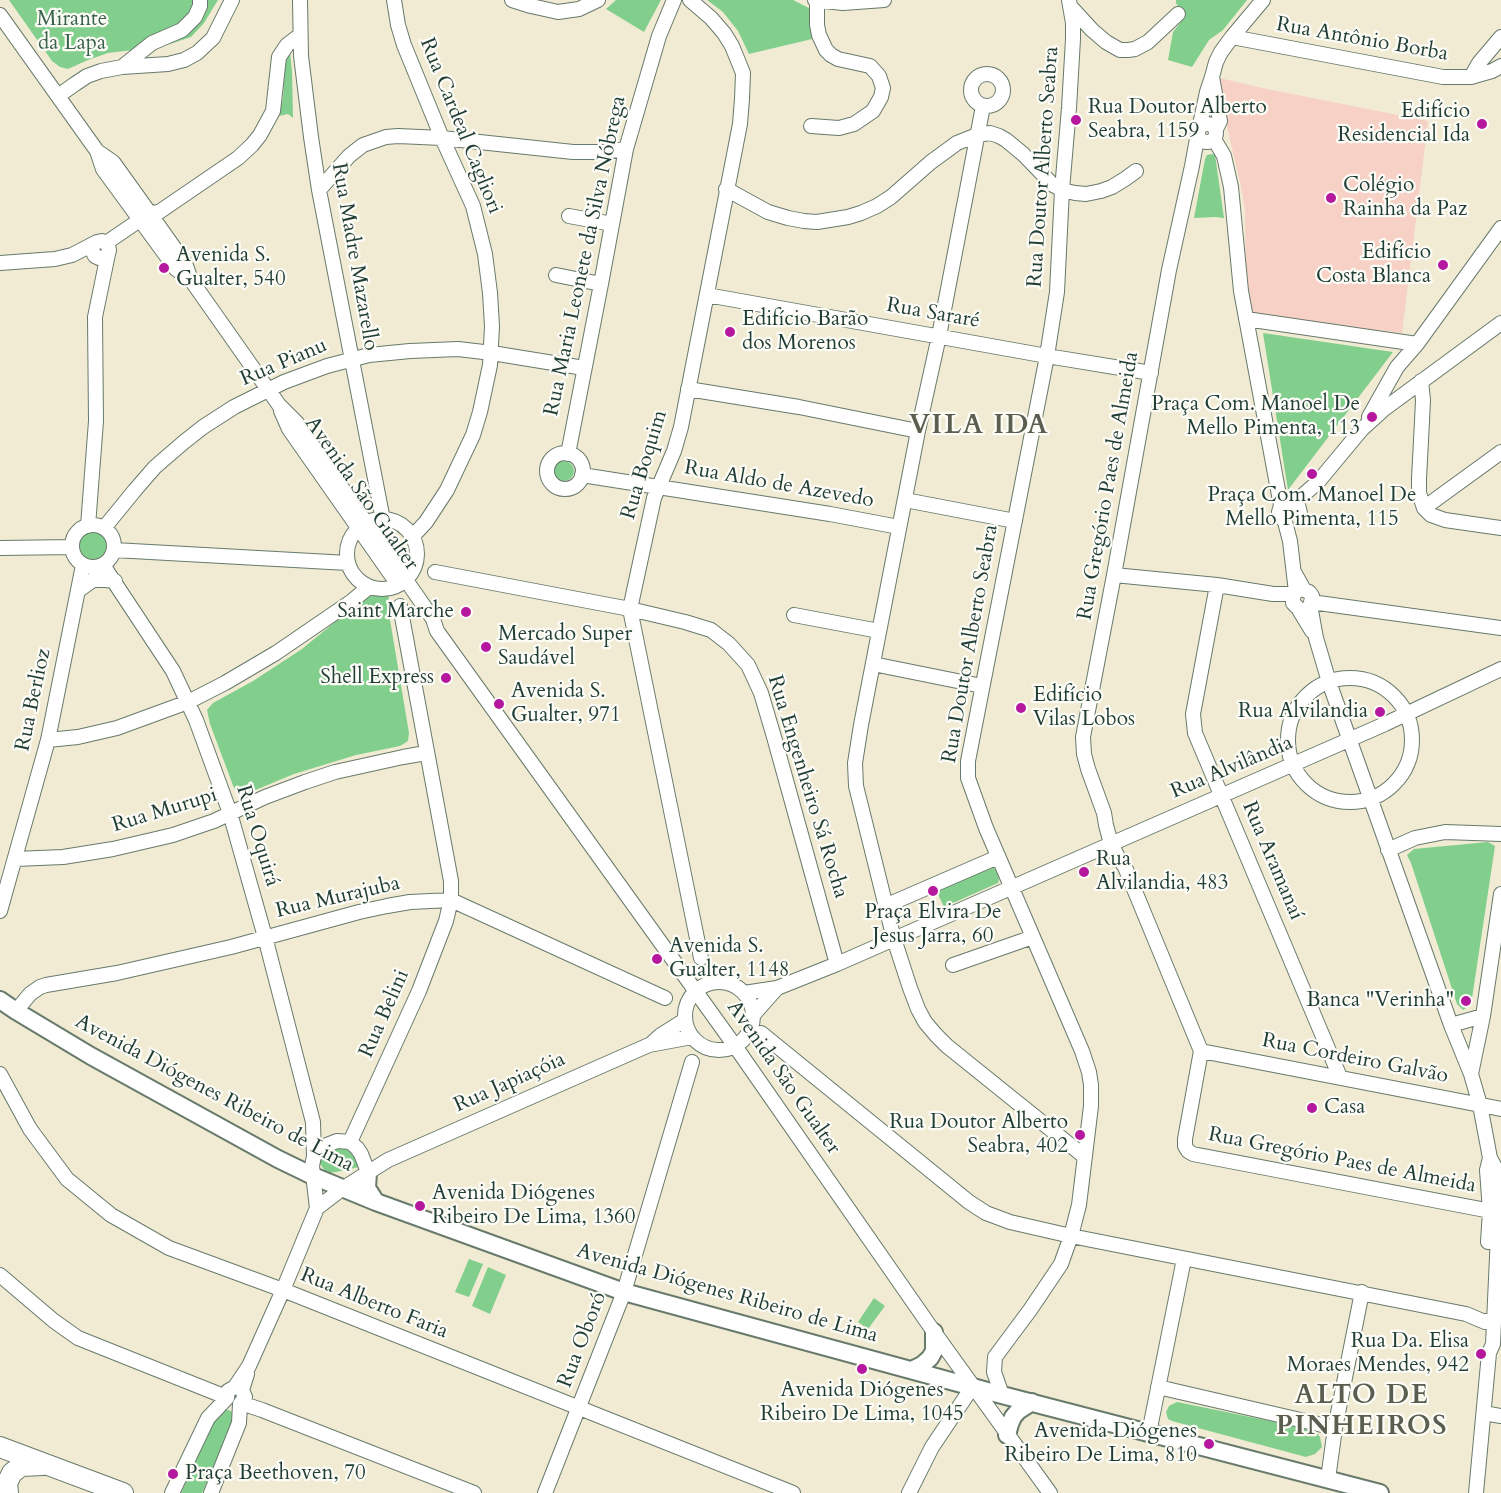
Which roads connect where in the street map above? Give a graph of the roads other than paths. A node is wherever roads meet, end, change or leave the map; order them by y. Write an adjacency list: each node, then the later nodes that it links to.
1 (200, 0): 20 (street)
2 (232, 0): 20 (street)
3 (300, 0): 16 (street, Rua Madre Mazarello)
4 (394, 0): 28 (street, Rua Cardeal Cagliori)
5 (512, 0): 13 (street)
6 (598, 0): 13 (street)
7 (674, 0): 29 (street, Rua Maria Leonete da Silva Nóbrega)
8 (690, 0): 31 (street, Rua Boquim)
9 (816, 0): 10 (street); 25 (street)
10 (884, 0)
11 (1263, 0): 17 (street, Rua Gregório Paes de Almeida)
12 (1068, 3): 14 (street); 33 (street, Rua Doutor Alberto Seabra)
13 (577, 5)
14 (1178, 14)
15 (0, 15): 23 (street, Avenida São Gualter)
16 (300, 35): 32 (street, Rua Madre Mazarello); 35 (street)
17 (1232, 37): 21 (street, Rua Gregório Paes de Almeida); 22 (street, Rua Antônio Borba)
18 (1501, 37): 22 (street, Rua Antônio Borba)
19 (1501, 66): 22 (street)
20 (122, 67): 23 (street)
21 (1212, 77): 26 (street, Rua Gregório Paes de Almeida); 26 (street, Rua Gregório Paes de Almeida)
22 (1471, 77)
23 (58, 96): 35 (street, Avenida São Gualter)
24 (983, 106): 27 (street)
25 (811, 126)
26 (1206, 134): 43 (street); 52 (street, Rua Gregório Paes de Almeida)
27 (977, 135): 31 (street); 33 (street); 45 (street)
28 (442, 138): 29 (street); 32 (street); 47 (street, Rua Cardeal Cagliori)
29 (626, 149): 36 (street, Rua Maria Leonete da Silva Nóbrega)
30 (1136, 171): 33 (street)
31 (726, 189): 42 (street, Rua Boquim)
32 (319, 190): 49 (street, Rua Madre Mazarello)
33 (1062, 190): 48 (street, Rua Doutor Alberto Seabra)
34 (569, 216): 36 (street)
35 (150, 219): 38 (street); 55 (street, Avenida São Gualter)
36 (612, 224): 41 (street, Rua Maria Leonete da Silva Nóbrega)
37 (1501, 228): 46 (street)
38 (102, 251): 39 (street); 66 (street)
39 (0, 263)
40 (556, 275): 41 (street)
41 (601, 284): 51 (street, Rua Maria Leonete da Silva Nóbrega)
42 (707, 295): 45 (street, Rua Sararé); 54 (street, Rua Boquim)
43 (1246, 319): 46 (street); 64 (street)
44 (1501, 322): 53 (street)
45 (939, 336): 48 (street, Rua Sararé); 57 (street)
46 (1417, 344): 50 (street)
47 (492, 353): 49 (street, Rua Pianu); 51 (street, Rua Pianu); 73 (street, Rua Cardeal Cagliori)
48 (1047, 356): 52 (street, Rua Sararé); 68 (street, Rua Doutor Alberto Seabra)
49 (351, 359): 55 (street, Rua Pianu); 67 (street, Rua Madre Mazarello)
50 (1397, 367): 53 (street); 56 (street)
51 (584, 368): 59 (street, Rua Maria Leonete da Silva Nóbrega)
52 (1151, 373): 81 (street, Rua Gregório Paes de Almeida)
53 (1412, 387): 56 (street); 63 (street)
54 (688, 388): 57 (street); 61 (street, Rua Boquim)
55 (268, 390): 65 (street, Rua Pianu); 69 (street, Avenida São Gualter)
56 (1362, 429): 64 (street)
57 (918, 430): 62 (street)
58 (1501, 452): 63 (street)
59 (568, 454): 60 (street); 60 (street)
60 (582, 475): 61 (street, Rua Aldo de Azevedo)
61 (658, 486): 70 (street, Rua Aldo de Azevedo); 90 (street, Rua Boquim)
62 (905, 500): 68 (street); 70 (street)
63 (1424, 508): 72 (street)
64 (1291, 511): 87 (street)
65 (113, 517): 66 (street); 71 (street, Rua Pianu)
66 (89, 520): 71 (street); 74 (street)
67 (382, 520): 69 (street); 73 (street)
68 (1015, 521): 97 (street, Rua Doutor Alberto Seabra)
69 (363, 526): 79 (street); 83 (street, Avenida São Gualter)
70 (898, 527): 93 (street)
71 (104, 528): 76 (street)
72 (1501, 528)
73 (412, 537): 83 (street)
74 (72, 547): 75 (street); 77 (street)
75 (0, 548)
76 (114, 550): 78 (street); 79 (street)
77 (83, 565): 78 (street); 86 (street, Rua Berlioz)
78 (103, 565): 82 (street, Rua Oquirá)
79 (350, 568): 85 (street); 88 (street)
80 (435, 572): 90 (street, Rua Engenheiro Sá Rocha)
81 (1114, 575): 84 (street); 108 (street, Rua Gregório Paes de Almeida)
82 (115, 581): 86 (street); 98 (street, Rua Oquirá)
83 (402, 583): 85 (street); 124 (street, Avenida São Gualter)
84 (1217, 585): 87 (street); 104 (street, Rua Aramanaí)
85 (369, 587): 88 (street)
86 (79, 590): 100 (street, Rua Berlioz)
87 (1302, 599): 92 (street); 96 (street)
88 (352, 601): 98 (street)
89 (399, 606): 102 (street)
90 (630, 609): 120 (street, Rua Boquim); 121 (street, Rua Engenheiro Sá Rocha)
91 (794, 615): 93 (street)
92 (1501, 627)
93 (879, 631): 94 (street)
94 (873, 664): 97 (street); 115 (street)
95 (1501, 669): 99 (street, Rua Alvilândia)
96 (1329, 682): 99 (street); 101 (street); 103 (street)
97 (982, 686): 110 (street, Rua Doutor Alberto Seabra)
98 (188, 702): 100 (street); 106 (street, Rua Oquirá)
99 (1407, 714): 101 (street, Rua Alvilândia); 105 (street)
100 (48, 740): 111 (street, Rua Berlioz)
101 (1349, 740): 103 (street, Rua Alvilândia); 105 (street)
102 (426, 753): 106 (street, Rua Murupi); 114 (street)
103 (1292, 765): 104 (street, Rua Alvilândia); 105 (street)
104 (1222, 795): 108 (street, Rua Alvilândia); 141 (street, Rua Aramanaí)
105 (1370, 799): 109 (street)
106 (230, 813): 111 (street, Rua Murupi); 118 (street, Rua Oquirá)
107 (1501, 834): 109 (street)
108 (1115, 842): 112 (street, Rua Alvilândia); 137 (street, Rua Gregório Paes de Almeida)
109 (1388, 850): 132 (street)
110 (998, 857): 112 (street, Rua Doutor Alberto Seabra); 115 (street)
111 (15, 860): 116 (street, Rua Berlioz)
112 (1012, 888): 117 (street, Rua Doutor Alberto Seabra); 119 (street)
113 (1501, 894): 130 (street)
114 (451, 900): 118 (street, Rua Murajuba); 126 (street, Rua Murajuba); 145 (street, Rua Belini)
115 (885, 906): 119 (street)
116 (0, 911)
117 (1033, 936): 122 (street); 148 (street, Rua Doutor Alberto Seabra)
118 (265, 938): 128 (street, Rua Murajuba); 144 (street, Rua Oquirá)
119 (894, 939): 121 (street); 148 (street)
120 (701, 958)
121 (837, 964): 123 (street)
122 (953, 965)
123 (777, 988): 125 (street); 129 (street)
124 (696, 991): 125 (street); 131 (street); 136 (street, Avenida São Gualter)
125 (744, 993): 129 (street)
126 (665, 998)
127 (0, 1000): 128 (main road, Avenida Diógenes Ribeiro de Lima)
128 (16, 1011): 151 (main road, Avenida Diógenes Ribeiro de Lima)
129 (753, 1014): 136 (street)
130 (1483, 1016): 132 (street); 140 (street)
131 (685, 1020): 134 (street); 135 (street, Rua Japiaçóia)
132 (1451, 1025): 140 (street)
133 (761, 1033): 156 (street)
134 (692, 1037): 135 (street, Rua Japiaçóia); 136 (street)
135 (649, 1046): 149 (street, Rua Japiaçóia)
136 (735, 1046): 163 (street, Avenida São Gualter)
137 (1201, 1051): 141 (street, Rua Cordeiro Galvão); 155 (street, Rua Gregório Paes de Almeida)
138 (692, 1062): 160 (street, Rua Oboró)
139 (0, 1074): 159 (street, Rua Alberto Faria)
140 (1471, 1074): 142 (street)
141 (1340, 1077): 142 (street, Rua Cordeiro Galvão)
142 (1480, 1105): 143 (street, Rua Cordeiro Galvão); 155 (street)
143 (1501, 1109)
144 (312, 1122): 145 (street); 147 (street, Rua Oquirá)
145 (344, 1142): 146 (street); 147 (street)
146 (361, 1154): 149 (street); 150 (street)
147 (314, 1156): 151 (street)
148 (1085, 1157): 156 (street, Rua Doutor Alberto Seabra)
149 (388, 1160): 150 (street, Rua Japiaçóia)
150 (368, 1172): 152 (street); 153 (main road)
151 (313, 1176): 152 (main road, Avenida Diógenes Ribeiro de Lima); 154 (street)
152 (342, 1189): 153 (main road, Avenida Diógenes Ribeiro de Lima); 154 (street)
153 (376, 1202): 160 (main road, Avenida Diógenes Ribeiro de Lima)
154 (317, 1208): 159 (street)
155 (1497, 1213): 162 (street)
156 (1071, 1236): 157 (street); 167 (street, Rua Doutor Alberto Seabra)
157 (1184, 1259): 161 (street); 166 (street)
158 (0, 1275): 168 (street)
159 (283, 1290): 168 (street); 170 (street, Rua Alberto Faria)
160 (624, 1292): 164 (main road, Avenida Diógenes Ribeiro de Lima); 170 (street, Rua Oboró)
161 (1362, 1292): 162 (street); 173 (street)
162 (1491, 1318): 171 (street)
163 (934, 1332): 164 (main road); 165 (street, Avenida São Gualter)
164 (912, 1370): 165 (main road, Avenida Diógenes Ribeiro de Lima)
165 (973, 1386): 167 (main road, Avenida Diógenes Ribeiro de Lima); 175 (street, Avenida São Gualter); 188 (street)
166 (1158, 1387): 173 (street); 174 (street)
167 (1002, 1395): 169 (main road, Avenida Diógenes Ribeiro de Lima)
168 (235, 1396): 183 (street); 184 (street); 185 (street)
169 (1032, 1402): 174 (main road, Avenida Diógenes Ribeiro de Lima); 175 (main road)
170 (579, 1408): 186 (street, Rua Oboró); 187 (street, Rua Alberto Faria)
171 (1484, 1413): 172 (street); 191 (street)
172 (1501, 1416)
173 (1335, 1428): 180 (street)
174 (1149, 1433): 180 (main road, Avenida Diógenes Ribeiro de Lima)
175 (1007, 1435): 189 (street, Avenida São Gualter)
176 (0, 1447): 178 (highway)
177 (0, 1458): 179 (highway)
178 (52, 1465): 181 (highway); 182 (highway)
179 (0, 1472)
180 (1328, 1479): 190 (main road, Avenida Diógenes Ribeiro de Lima)
181 (8, 1493)
182 (123, 1493)
183 (172, 1493)
184 (211, 1493)
185 (474, 1493)
186 (545, 1493)
187 (793, 1493)
188 (909, 1493)
189 (1050, 1493)
190 (1380, 1493)
191 (1476, 1493)

